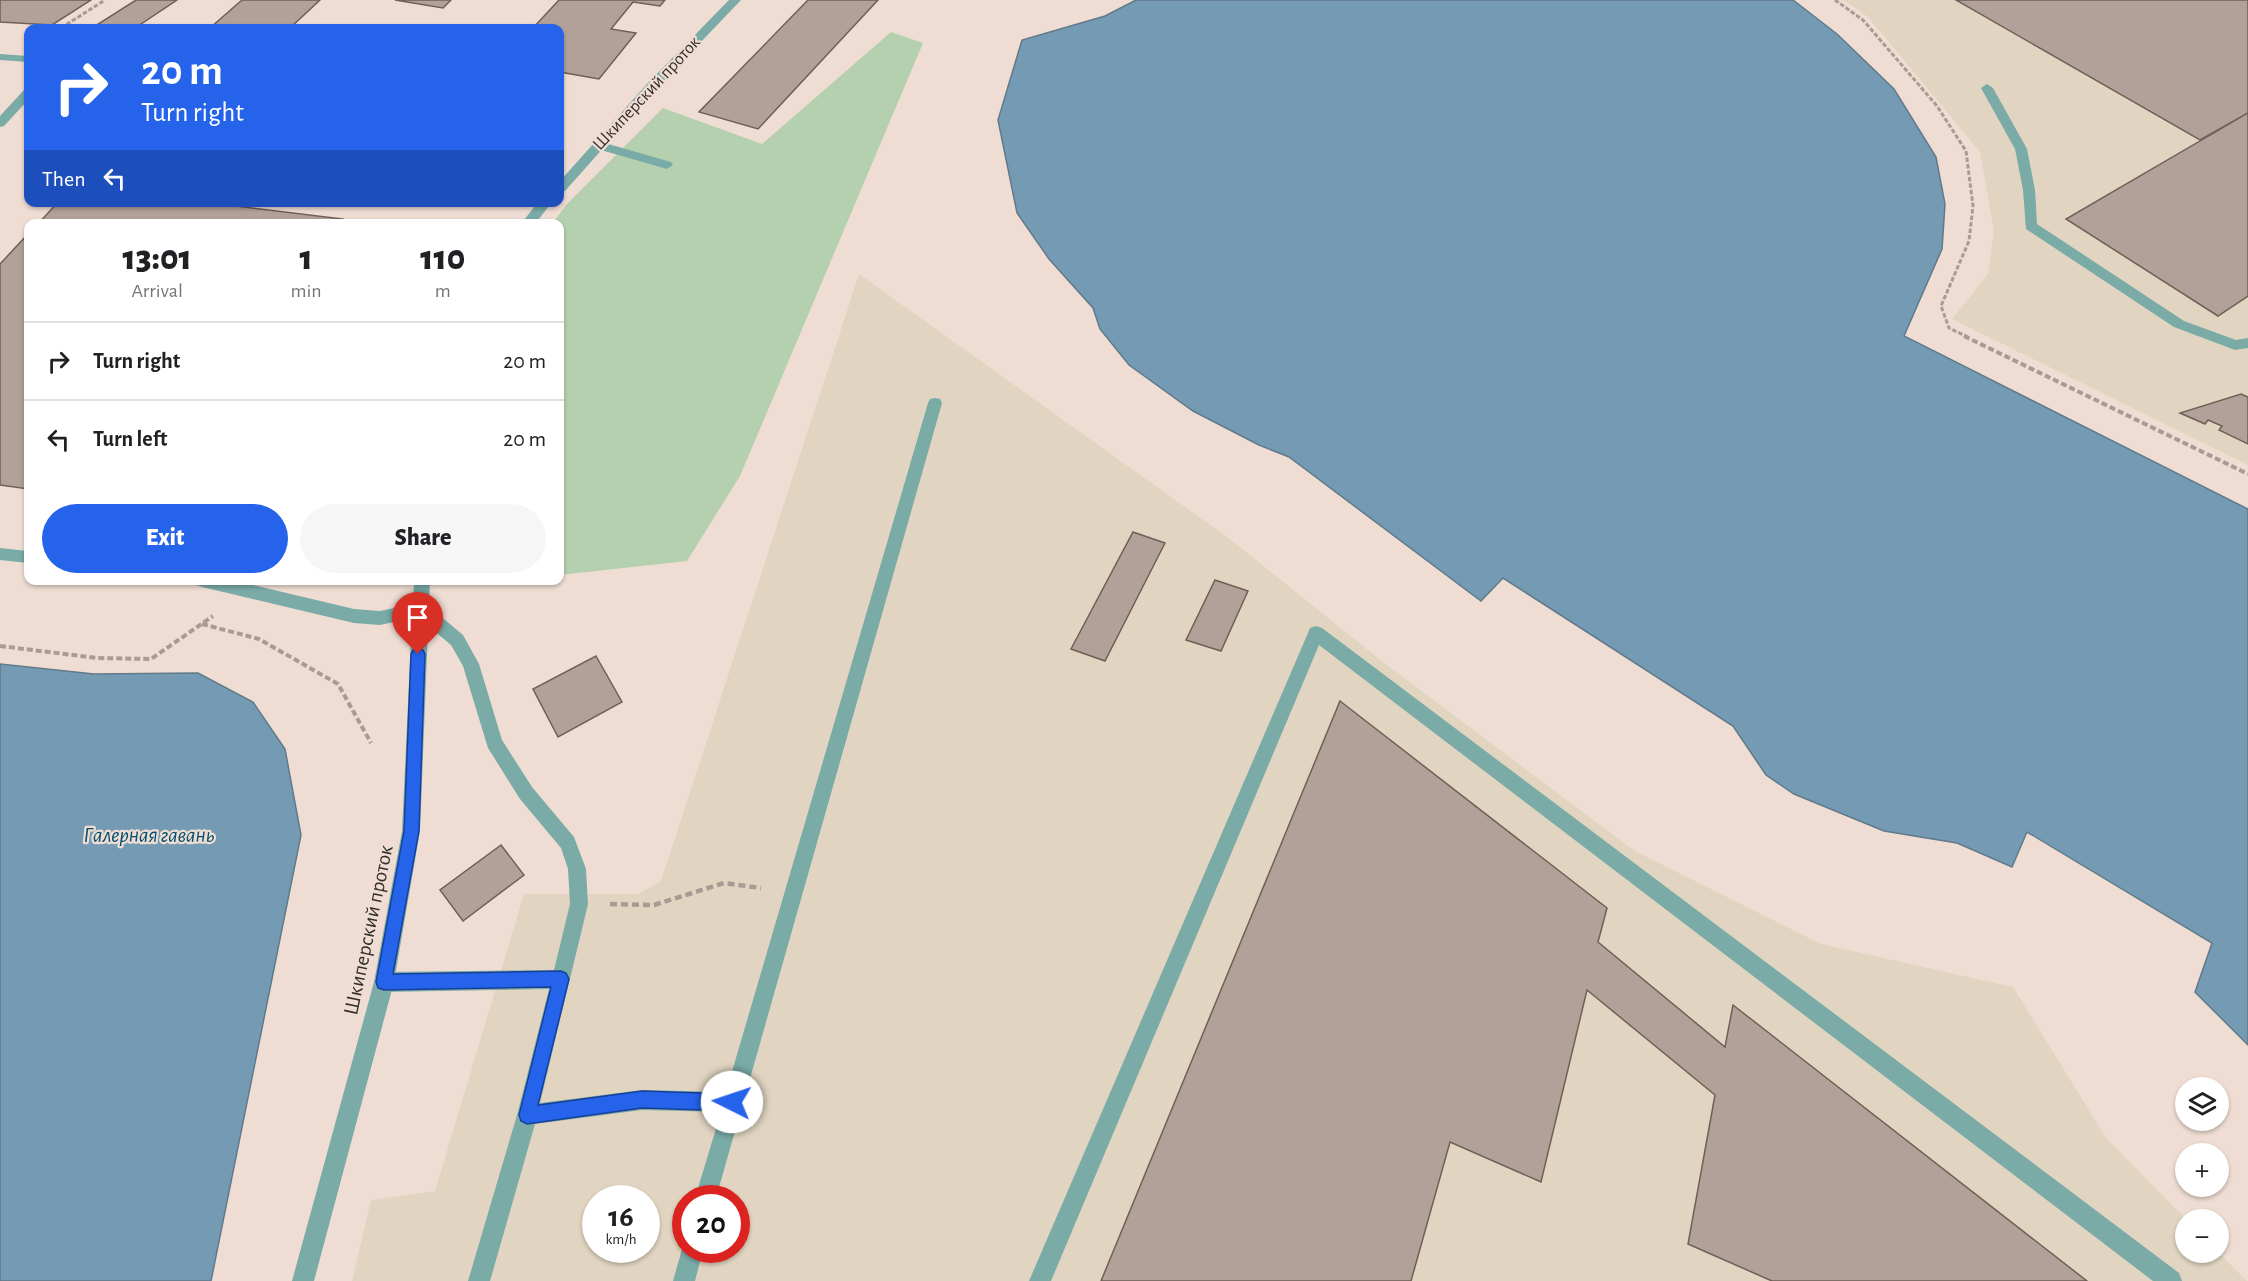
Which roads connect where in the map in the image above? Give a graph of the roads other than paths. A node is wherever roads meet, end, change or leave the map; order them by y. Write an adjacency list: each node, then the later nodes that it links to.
1 (735, 0): 7 (street, Шкиперский проток)
2 (0, 57): 3 (street)
3 (24, 59)
4 (1987, 88): 12 (street)
5 (24, 97): 6 (street)
6 (0, 123)
7 (598, 145): 8 (street); 9 (street, Шкиперский проток)
8 (667, 165)
9 (564, 183)
10 (542, 207): 11 (street)
11 (531, 219)
12 (2248, 343)
13 (935, 404): 21 (street)
14 (0, 554): 15 (street)
15 (24, 557)
16 (226, 585): 18 (street)
17 (422, 585): 18 (street, Шкиперский проток)
18 (420, 609): 19 (street); 20 (street, Шкиперский проток)
19 (561, 979): 20 (street); 22 (street)
20 (384, 982): 25 (street, Шкиперский проток)
21 (732, 1102): 22 (street); 23 (street)
22 (527, 1115): 26 (street)
23 (710, 1185)
24 (689, 1263): 27 (street)
25 (303, 1281)
26 (478, 1281)
27 (684, 1281)
28 (1040, 1281): 29 (street)
29 (2170, 1281)

